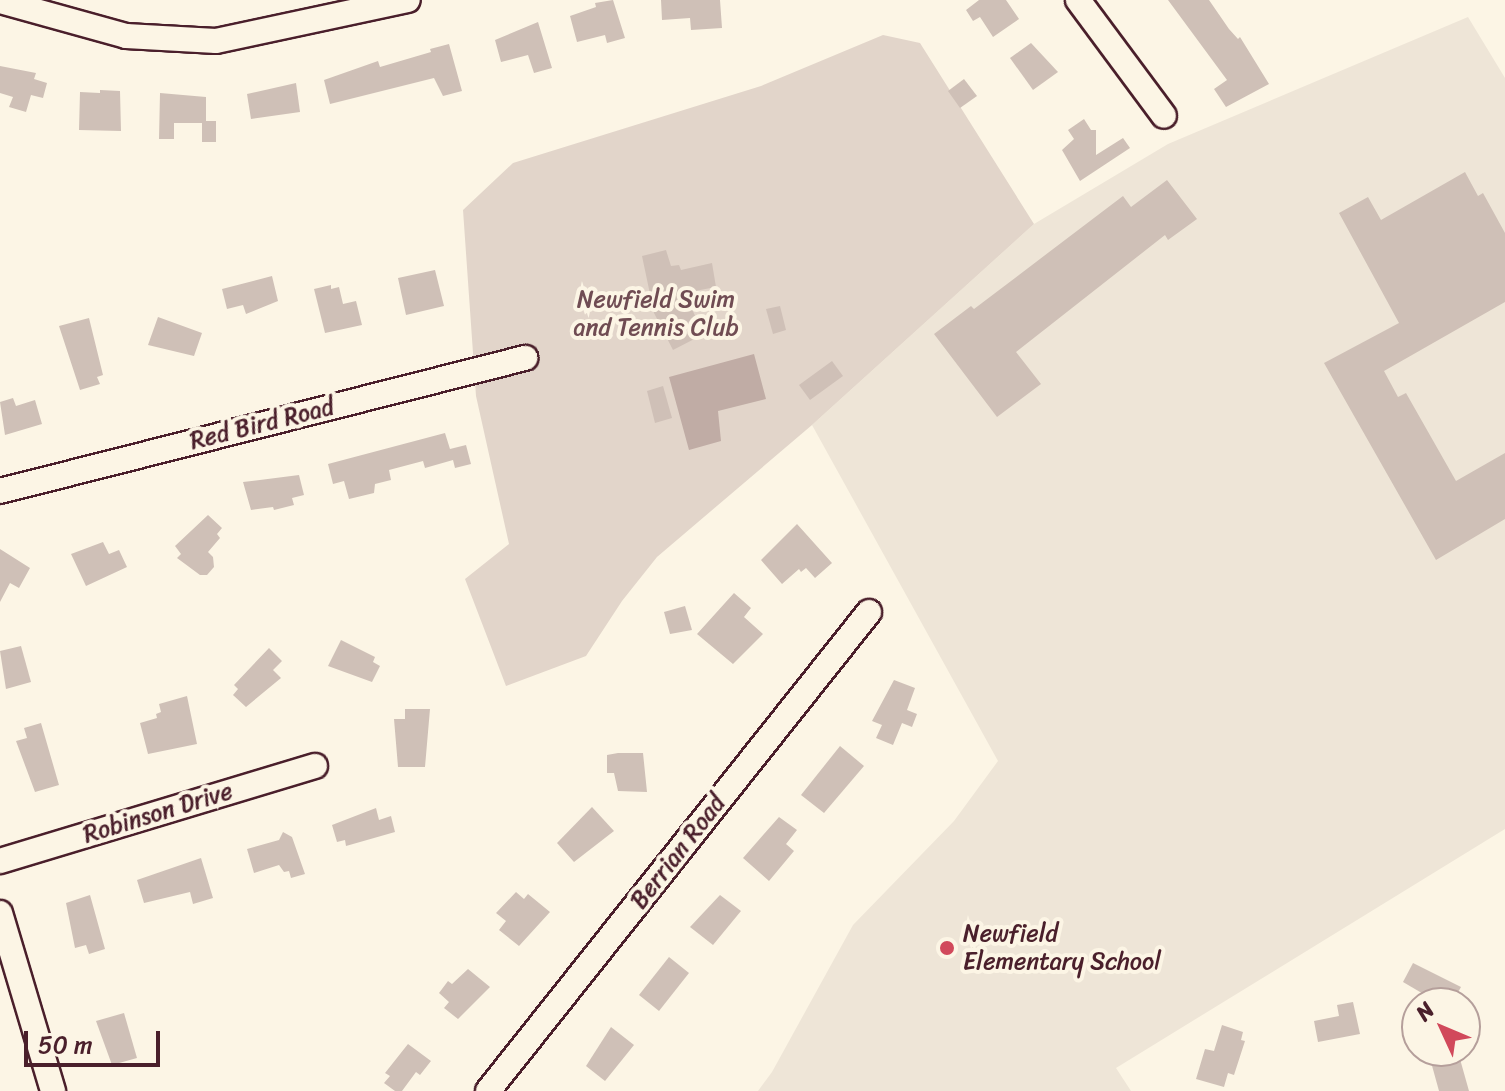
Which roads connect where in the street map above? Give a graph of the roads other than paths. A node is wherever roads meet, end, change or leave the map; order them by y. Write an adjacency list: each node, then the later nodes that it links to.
1 (408, 0): 3 (street)
2 (1078, 0): 4 (street)
3 (0, 1)
4 (1164, 116)
5 (525, 358): 6 (street, Red Bird Road)
6 (0, 491)
7 (869, 612): 12 (street, Berrian Road)
8 (315, 766): 9 (street, Robinson Drive)
9 (0, 861)
10 (0, 913): 11 (street)
11 (53, 1091)
12 (488, 1091)

